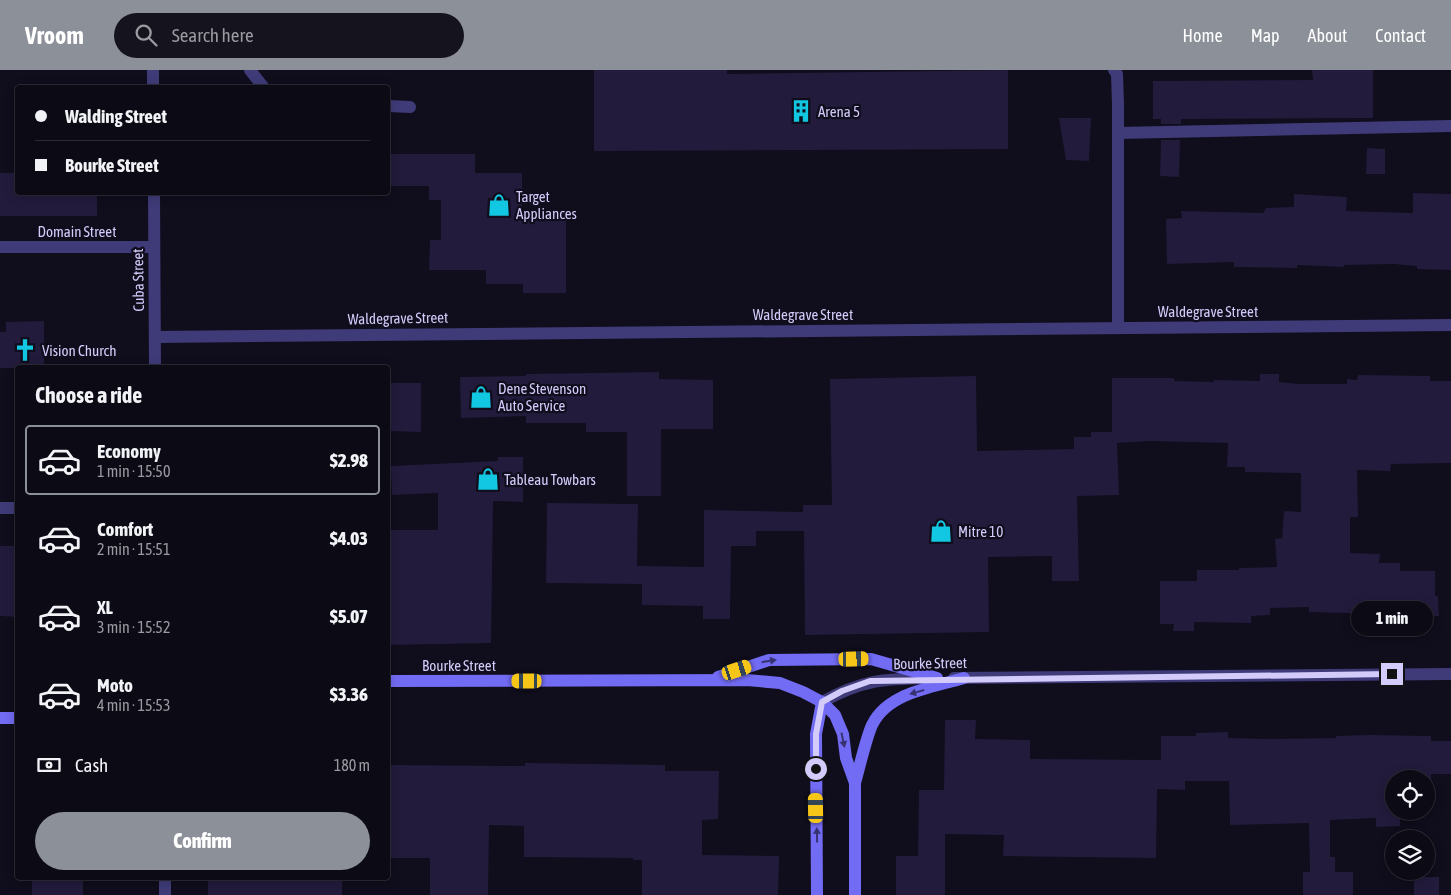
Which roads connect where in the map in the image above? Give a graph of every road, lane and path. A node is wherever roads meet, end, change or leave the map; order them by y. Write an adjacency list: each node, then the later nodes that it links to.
1 (153, 70): 4 (street)
2 (250, 70): 5 (street)
3 (1114, 70): 9 (street)
4 (153, 85)
5 (262, 85)
6 (390, 106): 7 (street)
7 (410, 107)
8 (1451, 126): 9 (street)
9 (1118, 133): 14 (street)
10 (154, 195): 12 (street, Cuba Street)
11 (0, 247): 12 (street, Domain Street)
12 (154, 247): 15 (street, Cuba Street)
13 (1451, 325): 14 (street, Waldegrave Street)
14 (1118, 328): 15 (street, Waldegrave Street)
15 (155, 337): 16 (street, Cuba Street)
16 (155, 365)
17 (0, 508): 18 (street)
18 (15, 508)
19 (1451, 674): 21 (street, Bourke Street)
20 (937, 678): 21 (street, Bourke Street); 22 (main road, one-way to 20); 24 (street, Bourke Street)
21 (964, 678): 27 (main road, one-way to 27)
22 (706, 680): 23 (main road, Bourke Street); 24 (main road, Bourke Street)
23 (390, 681)
24 (822, 702): 27 (main road, one-way to 27); 30 (main road, one-way to 24)
25 (0, 718): 26 (main road)
26 (15, 718)
27 (855, 782): 31 (main road)
28 (165, 880): 29 (street)
29 (165, 895)
30 (817, 895)
31 (855, 895)

